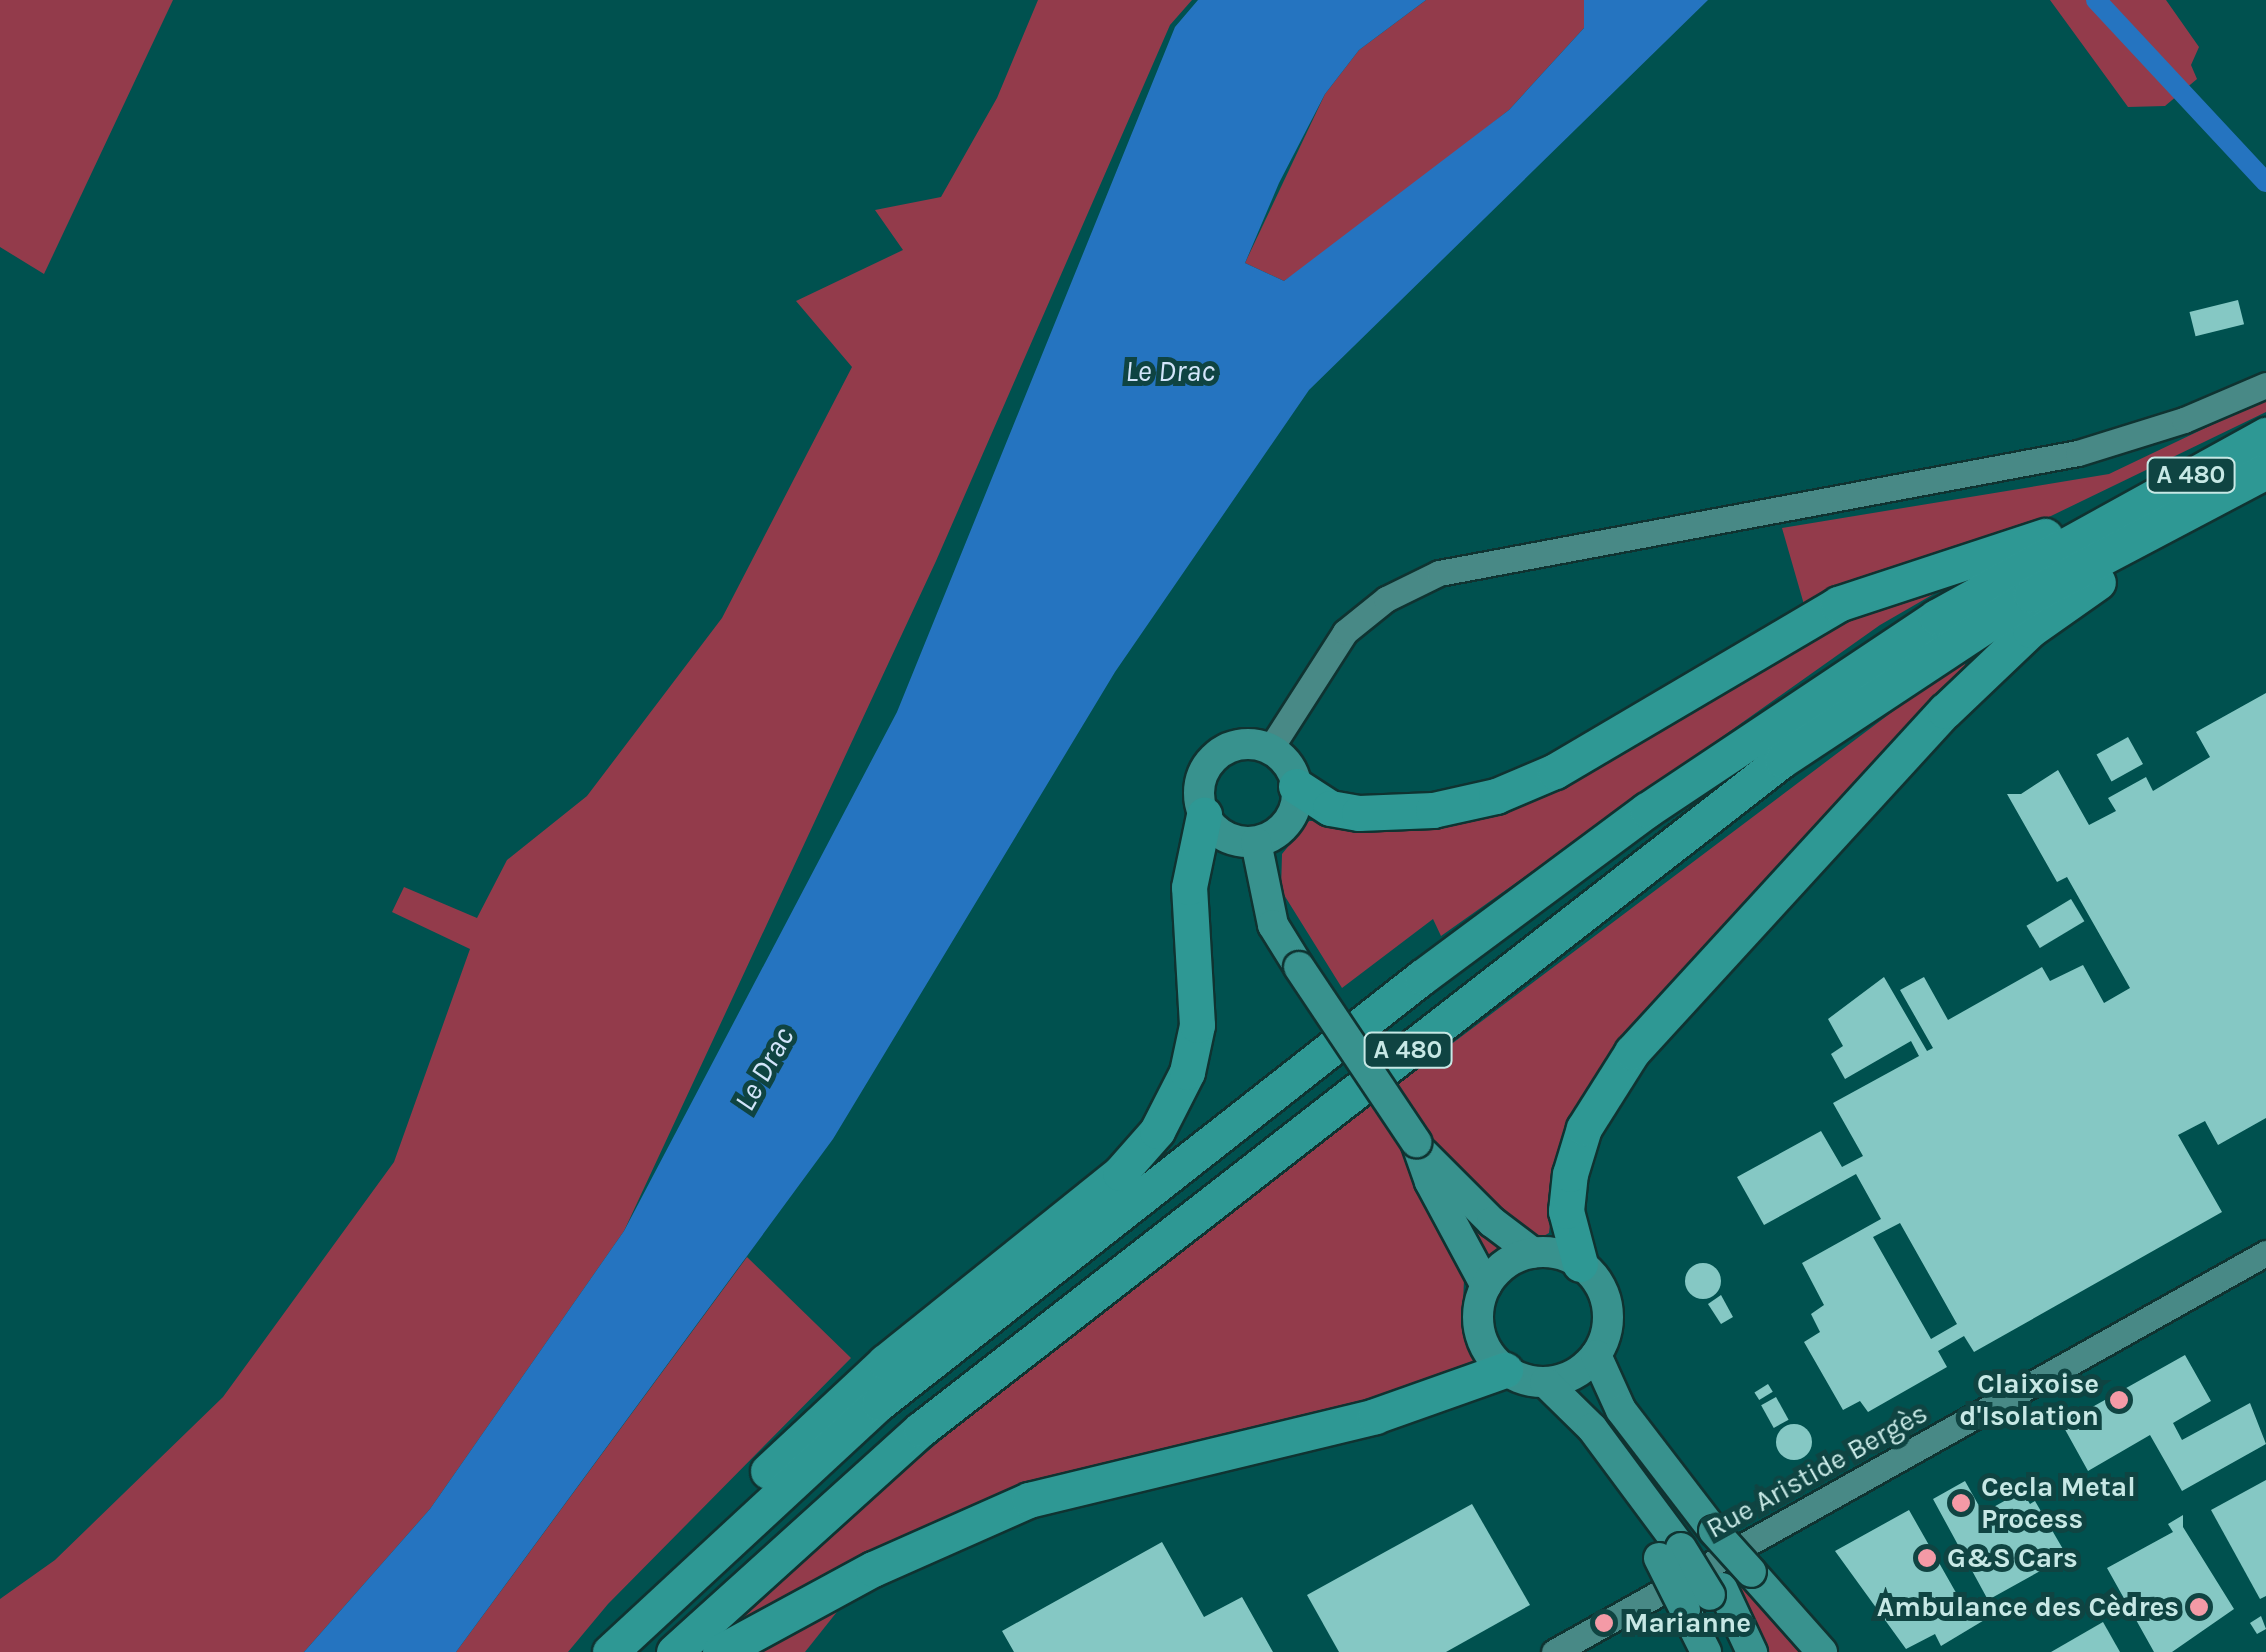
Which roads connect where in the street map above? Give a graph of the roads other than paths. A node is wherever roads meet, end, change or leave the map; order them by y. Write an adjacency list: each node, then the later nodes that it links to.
1 (2266, 385): 6 (street)
2 (2266, 435): 5 (highway, A 480)
3 (2266, 471): 4 (highway, A 480)
4 (2190, 512): 13 (highway); 21 (highway, A 480)
5 (2116, 515): 7 (highway); 20 (highway, A 480)
6 (1270, 749): 7 (main road); 8 (main road)
7 (1296, 786): 9 (main road)
8 (1204, 815): 9 (main road); 20 (highway)
9 (1256, 842): 10 (main road, bridge)
10 (1420, 1148): 11 (main road); 14 (main road)
11 (1533, 1252): 13 (main road); 14 (main road)
12 (2266, 1253): 23 (street, Rue Aristide Bergès)
13 (1580, 1264): 15 (main road)
14 (1486, 1286): 16 (main road)
15 (1596, 1356): 17 (main road); 18 (main road)
16 (1505, 1370): 17 (main road); 22 (highway)
17 (1545, 1382): 18 (main road)
18 (1687, 1544): 19 (main road); 19 (main road, bridge); 26 (main road, bridge)
19 (1706, 1598): 24 (main road); 25 (main road)
20 (620, 1642)
21 (674, 1652)
22 (720, 1652)
23 (1554, 1652)
24 (1706, 1652)
25 (1751, 1652)
26 (1822, 1652)

